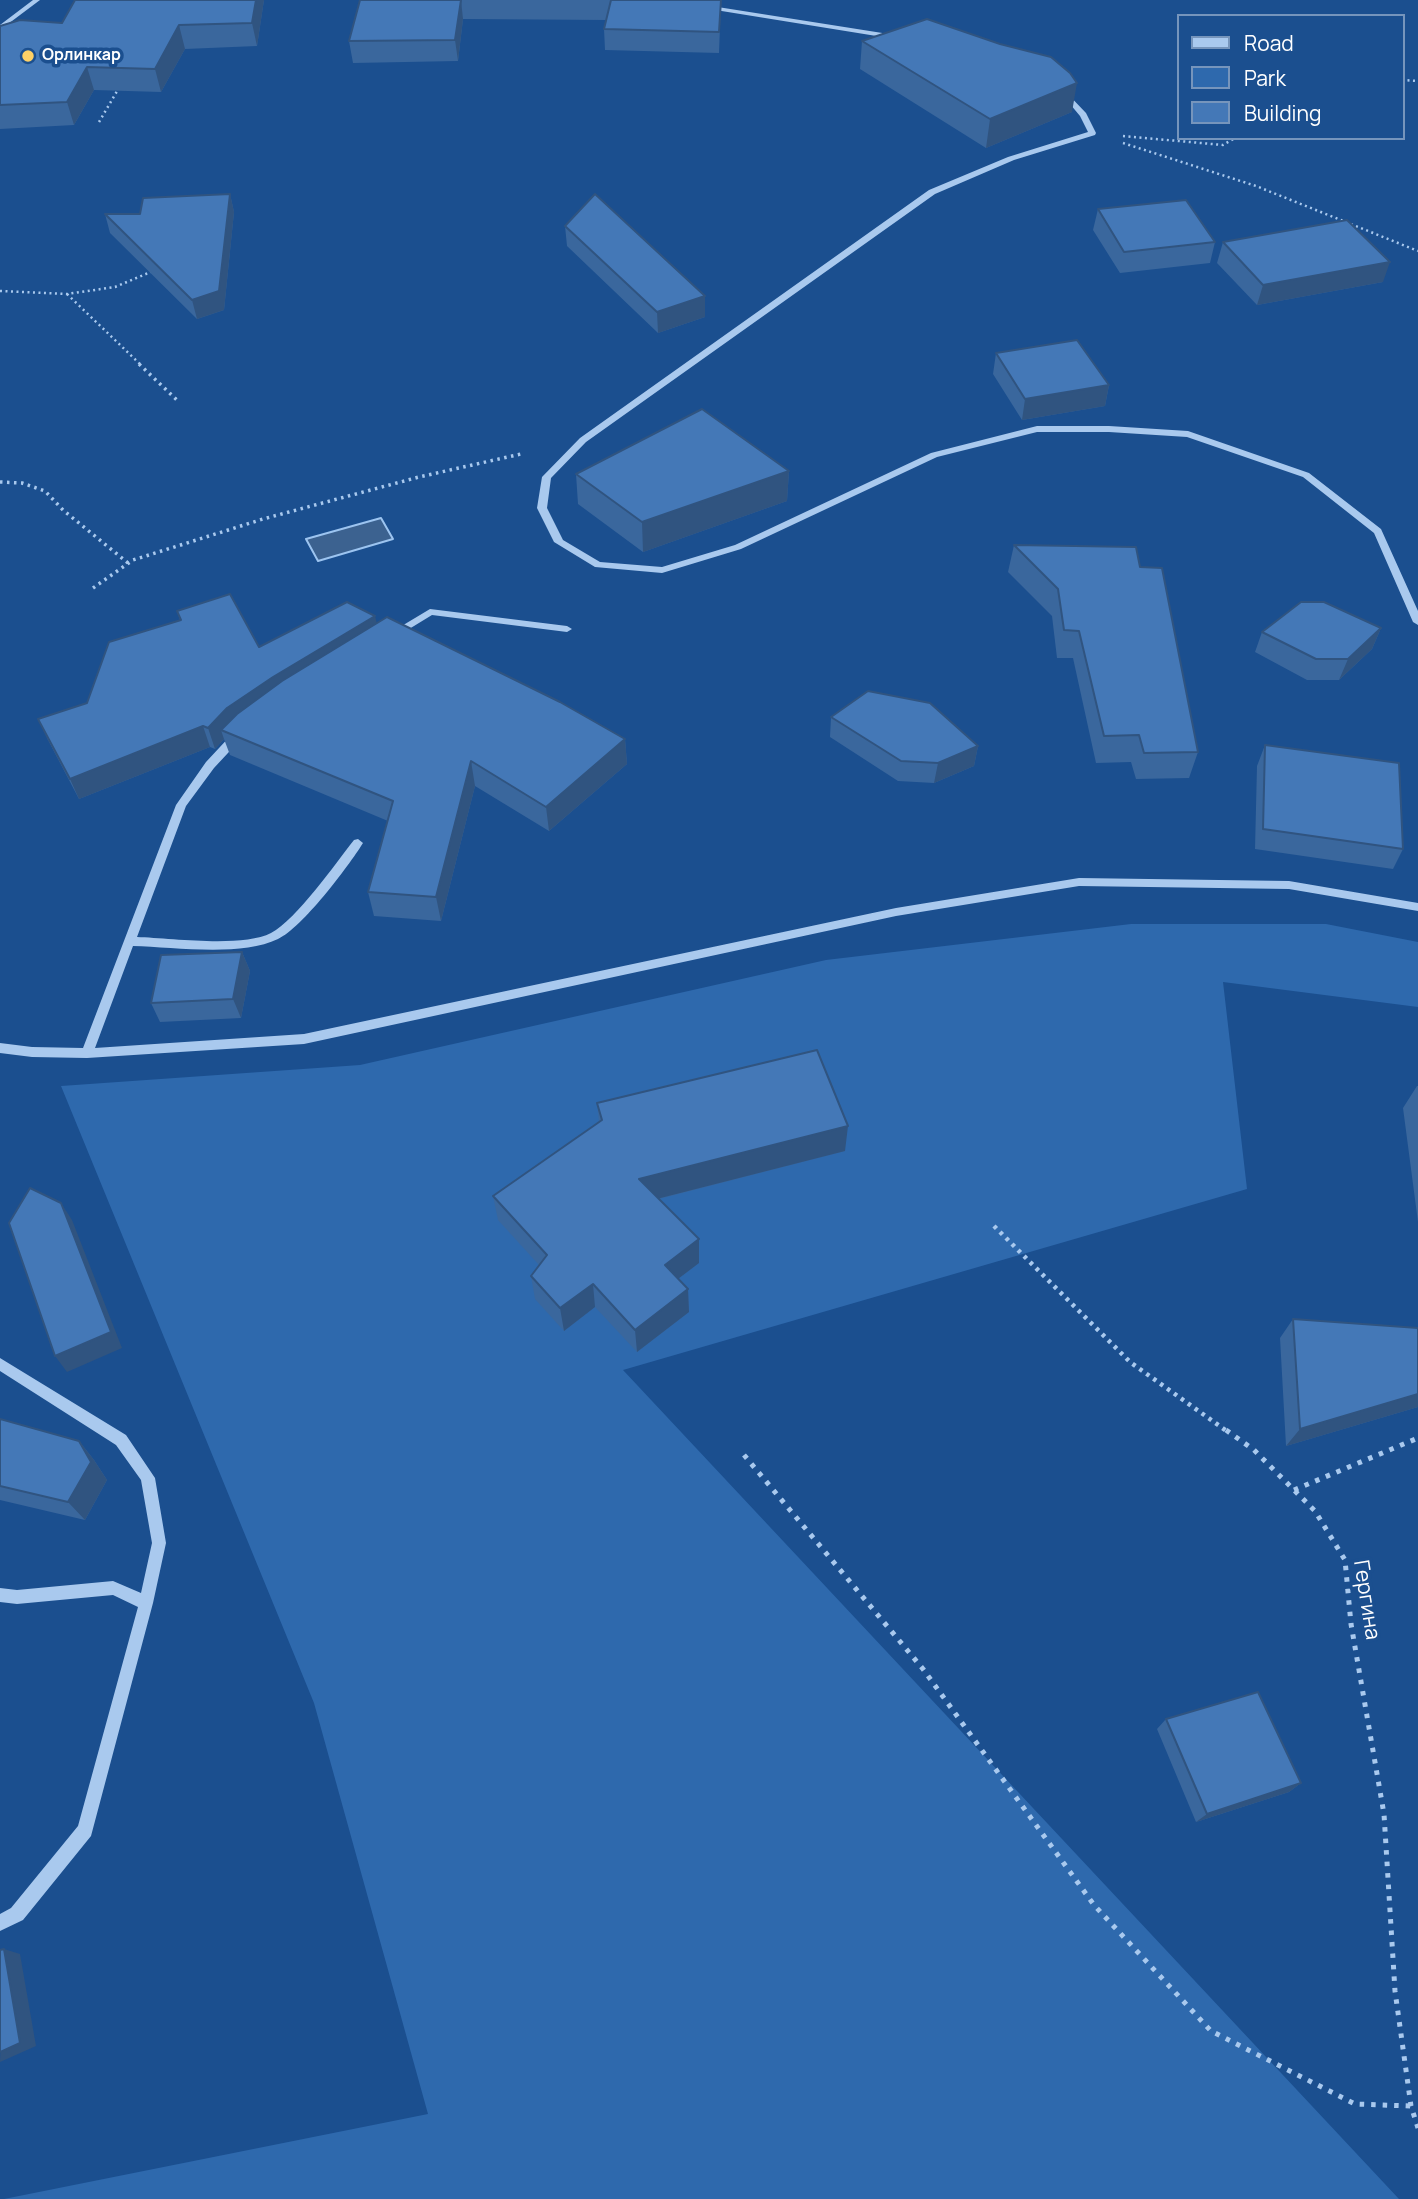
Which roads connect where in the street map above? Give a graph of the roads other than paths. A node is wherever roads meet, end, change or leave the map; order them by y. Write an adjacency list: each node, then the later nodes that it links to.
1 (37, 0): 3 (street)
2 (696, 6): 4 (street)
3 (0, 27)
4 (906, 39)
5 (1056, 85): 6 (street)
6 (1418, 622)
7 (567, 629): 8 (street)
8 (385, 639)
9 (250, 726): 12 (street)
10 (358, 844): 12 (street)
11 (1418, 907): 14 (street)
12 (130, 941): 14 (street)
13 (0, 1048): 14 (street)
14 (87, 1053)
15 (0, 1364): 17 (street)
16 (0, 1595): 17 (street)
17 (146, 1603): 18 (street)
18 (0, 1923)

